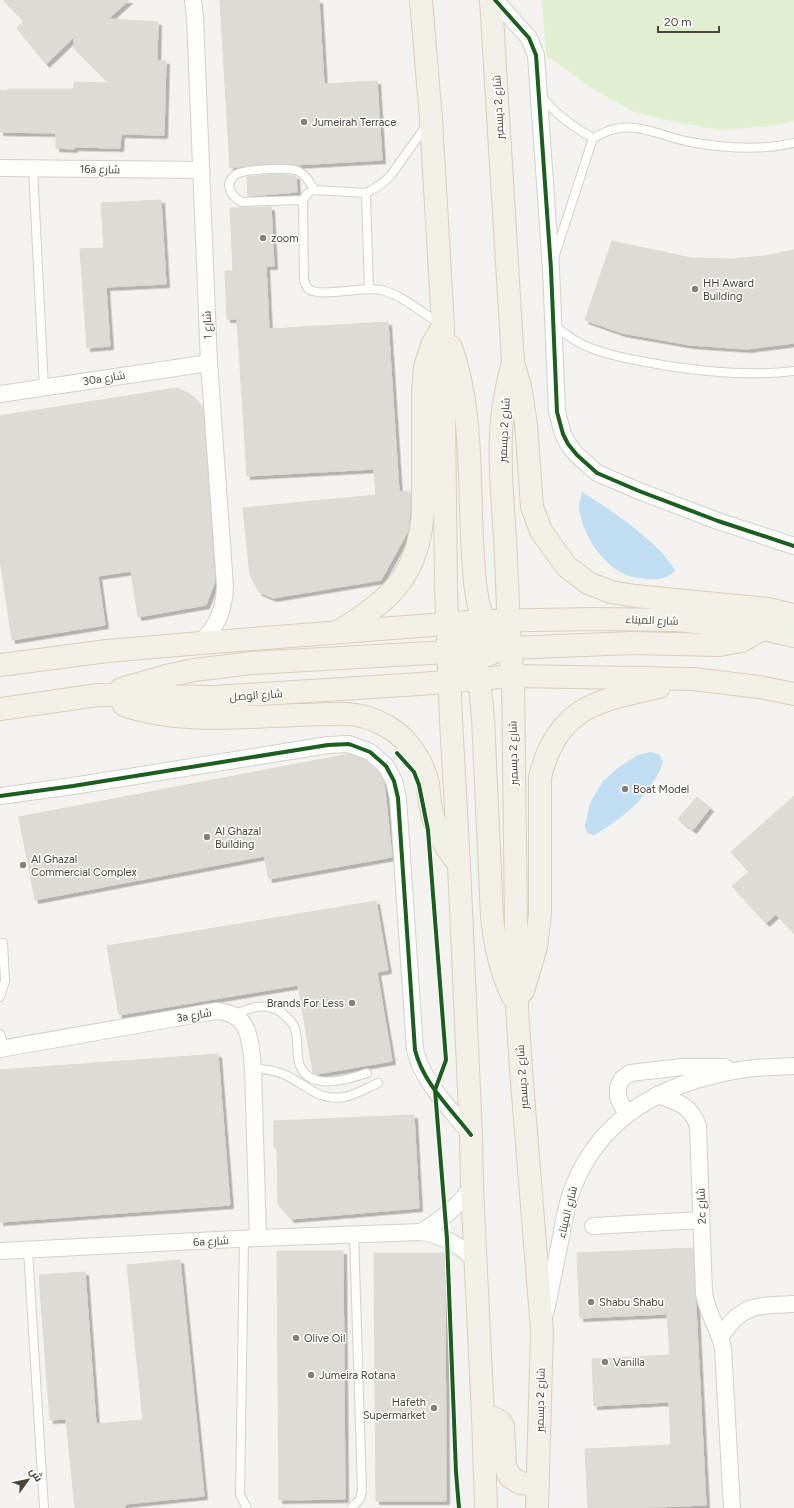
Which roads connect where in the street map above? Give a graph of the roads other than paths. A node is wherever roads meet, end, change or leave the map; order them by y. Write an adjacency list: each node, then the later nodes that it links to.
1 (193, 0): 11 (street, شارع 1)
2 (421, 0): 6 (main road)
3 (491, 0): 20 (main road, شارع 2 ديسمبر)
4 (495, 0): 5 (street)
5 (539, 93): 7 (lane); 15 (street)
6 (431, 119): 13 (lane); 18 (main road)
7 (593, 138): 8 (lane); 15 (lane)
8 (794, 143)
9 (0, 168): 10 (street, 16a شارع)
10 (33, 169): 11 (street, 16a شارع); 22 (lane)
11 (200, 170): 19 (street, شارع 1)
12 (314, 190): 13 (lane); 14 (lane); 14 (lane)
13 (366, 193): 16 (lane)
14 (303, 200): 16 (lane)
15 (551, 269): 17 (street)
16 (369, 289): 18 (lane)
17 (553, 324): 21 (lane); 24 (street)
18 (443, 325): 26 (main road); 29 (main road); 32 (main road)
19 (208, 362): 22 (street, 30a شارع); 35 (street, شارع 1)
20 (513, 362): 25 (main road, شارع 2 ديسمبر); 27 (main road)
21 (794, 371)
22 (44, 387): 23 (street, 30a شارع)
23 (0, 394)
24 (794, 546)
25 (508, 584): 26 (main road); 28 (main road, شارع 2 ديسمبر)
26 (474, 586): 34 (main road)
27 (794, 615)
28 (509, 621): 31 (main road, شارع الميناء); 34 (main road, شارع 2 ديسمبر)
29 (447, 624): 30 (main road); 34 (main road); 38 (main road)
30 (417, 626): 32 (main road); 37 (main road)
31 (762, 629): 33 (main road, شارع الميناء); 36 (main road)
32 (337, 632): 35 (main road)
33 (794, 636)
34 (494, 639): 36 (main road); 38 (main road); 40 (main road, شارع 2 ديسمبر)
35 (201, 642): 39 (main road)
36 (549, 645): 41 (main road)
37 (418, 654): 38 (main road); 45 (main road)
38 (467, 660): 40 (main road, شارع الوصل); 43 (main road, شارع الوصل); 43 (main road); 47 (main road)
39 (1, 663)
40 (513, 676): 41 (main road); 53 (main road, شارع 2 ديسمبر)
41 (551, 676): 42 (main road)
42 (693, 679): 44 (main road); 53 (main road)
43 (450, 682): 45 (main road, شارع الوصل); 48 (main road)
44 (794, 694)
45 (98, 695): 46 (main road, شارع الوصل); 50 (main road)
46 (0, 710)
47 (483, 718): 48 (main road); 53 (main road)
48 (451, 720): 50 (main road)
49 (0, 796): 63 (street)
50 (459, 865): 63 (main road)
51 (3, 943): 52 (lane)
52 (0, 997)
53 (518, 1007): 74 (main road, شارع 2 ديسمبر)
54 (232, 1015): 55 (street, 3a شارع); 57 (street); 59 (lane)
55 (2, 1044)
56 (794, 1066): 58 (street, شارع الميناء)
57 (253, 1068): 60 (lane); 69 (street)
58 (746, 1069): 61 (street, شارع الميناء); 62 (street, شارع الميناء)
59 (367, 1073)
60 (378, 1083)
61 (657, 1095): 62 (street, شارع الميناء); 65 (street, 2c شارع)
62 (629, 1112): 74 (street, شارع الميناء)
63 (471, 1135): 64 (main road)
64 (472, 1187): 67 (street, 6a شارع); 72 (main road)
65 (701, 1220): 66 (street); 75 (street, 2c شارع)
66 (593, 1226)
67 (421, 1232): 68 (street, 6a شارع); 72 (street, 6a شارع)
68 (354, 1234): 69 (street, 6a شارع); 80 (lane)
69 (251, 1239): 70 (street, 6a شارع); 79 (lane)
70 (28, 1250): 71 (street, 6a شارع); 78 (lane)
71 (0, 1251)
72 (476, 1260): 76 (main road)
73 (794, 1304): 75 (street)
74 (542, 1330): 77 (main road, شارع 2 ديسمبر)
75 (720, 1338): 83 (street, 2c شارع)
76 (483, 1416): 77 (main road); 81 (main road)
77 (538, 1485): 82 (main road, شارع 2 ديسمبر)
78 (44, 1508)
79 (247, 1508)
80 (350, 1508)
81 (486, 1508)
82 (537, 1508)
83 (732, 1508)

